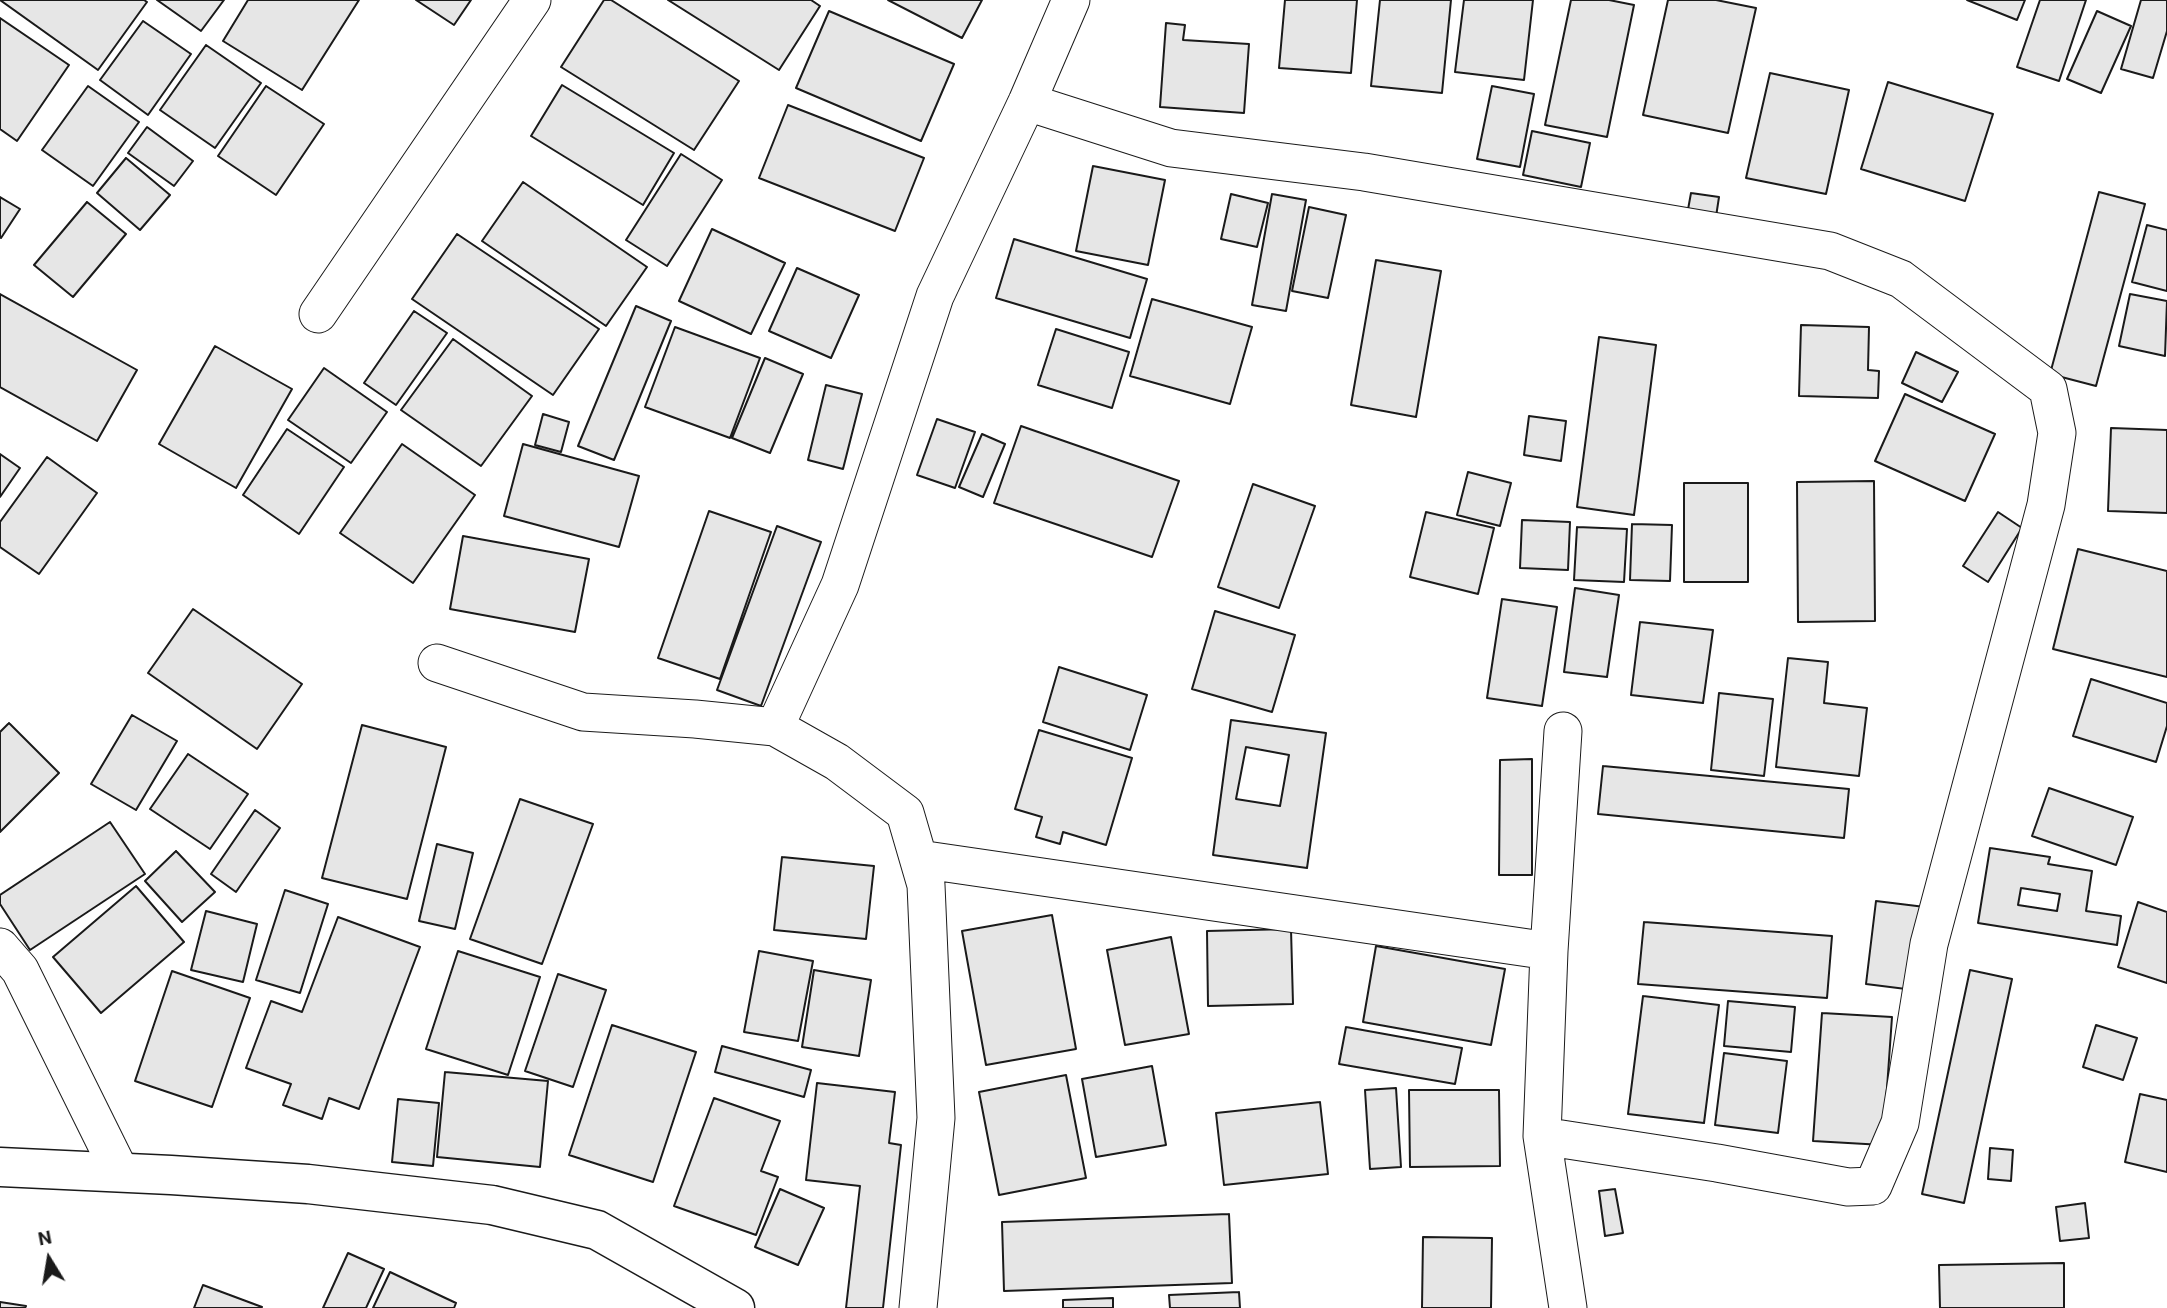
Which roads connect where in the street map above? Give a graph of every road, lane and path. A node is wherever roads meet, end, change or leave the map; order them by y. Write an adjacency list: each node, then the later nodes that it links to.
1 (532, 0): 4 (street)
2 (1071, 0): 3 (street)
3 (1027, 102): 6 (street); 11 (street)
4 (318, 314)
5 (437, 663): 6 (street)
6 (775, 727): 8 (street)
7 (1563, 731): 10 (street)
8 (919, 859): 10 (street); 15 (street)
9 (0, 947): 13 (street)
10 (1549, 951): 11 (street)
11 (1542, 1136): 16 (street)
12 (0, 1167): 13 (street)
13 (120, 1172): 14 (street)
14 (735, 1308)
15 (918, 1308)
16 (1568, 1308)

